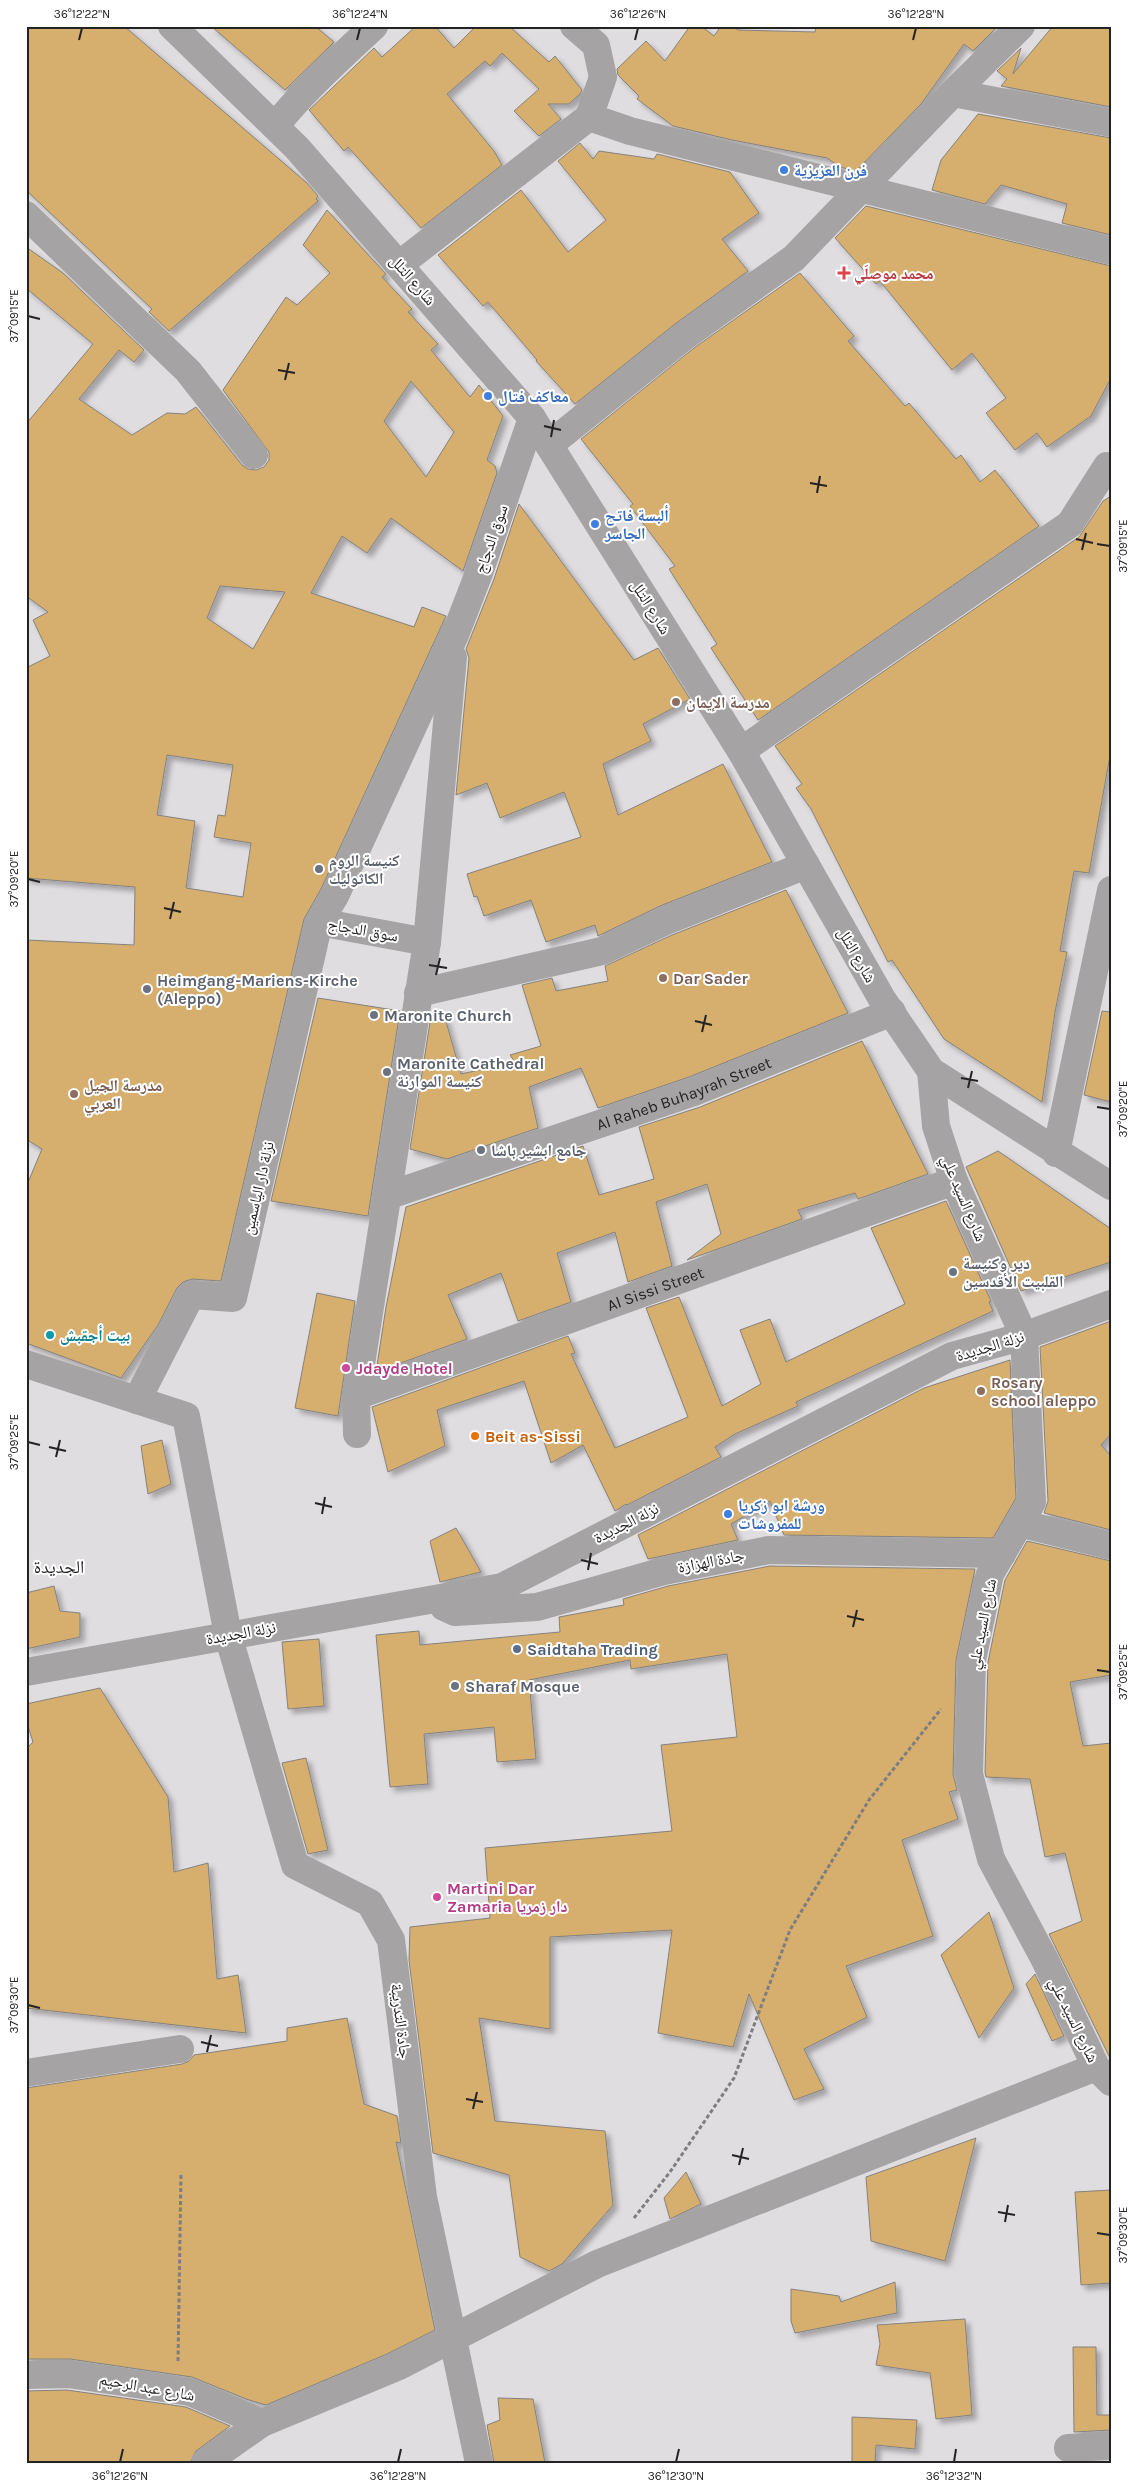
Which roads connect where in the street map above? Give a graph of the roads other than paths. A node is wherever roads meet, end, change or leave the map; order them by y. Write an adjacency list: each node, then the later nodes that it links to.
1 (172, 26): 8 (street, شارع التلل)
2 (374, 26): 8 (street)
3 (574, 26): 6 (street)
4 (1021, 26): 5 (street)
5 (953, 93): 7 (street); 9 (street)
6 (588, 117): 9 (street); 12 (street)
7 (1111, 123)
8 (276, 125): 12 (street, شارع التلل)
9 (860, 189): 11 (street); 14 (street)
10 (26, 215): 15 (street)
11 (1111, 251)
12 (400, 264): 13 (street, شارع التلل)
13 (532, 418): 14 (street, شارع التلل); 17 (street, سوق الدجاج)
14 (549, 445): 18 (street, شارع التلل)
15 (254, 455)
16 (1110, 464): 18 (street)
17 (455, 635): 21 (street, سوق الدجاج); 22 (street)
18 (741, 751): 19 (street, شارع التلل)
19 (806, 865): 23 (street); 24 (street, شارع التلل)
20 (1111, 890): 26 (street)
21 (319, 922): 22 (street, سوق الدجاج); 34 (street, نزلة دار الياسمين)
22 (427, 942): 23 (street)
23 (418, 992): 29 (street)
24 (892, 1012): 25 (street, شارع التلل); 29 (street, Al Raheb Buhayrah Street)
25 (931, 1071): 26 (street, شارع التلل); 27 (street, شارع السيد علي)
26 (1056, 1152): 28 (street, شارع التلل)
27 (954, 1181): 31 (street, شارع السيد علي); 33 (street, Al Sissi Street)
28 (1111, 1186)
29 (387, 1196): 33 (street)
30 (1111, 1304): 31 (street, نزلة الجديدة)
31 (1024, 1336): 36 (street, شارع السيد علي); 39 (street, نزلة الجديدة)
32 (26, 1364): 34 (street)
33 (356, 1396): 35 (street)
34 (137, 1400): 40 (street, جادة التدريبة)
35 (357, 1434)
36 (1019, 1523): 37 (street); 38 (street, شارع السيد علي)
37 (1111, 1546)
38 (1002, 1554): 39 (street, جادة الهزازة); 44 (street, شارع السيد علي)
39 (427, 1600): 40 (street, نزلة الجديدة)
40 (228, 1635): 41 (street, نزلة الجديدة); 45 (street, جادة التدريبة)
41 (26, 1672)
42 (180, 2049): 43 (street)
43 (26, 2073)
44 (1103, 2074): 45 (street)
45 (453, 2338): 47 (street); 51 (street, جادة التدريبة)
46 (26, 2375): 47 (street, شارع عبد الرحيم)
47 (262, 2423): 50 (street)
48 (1111, 2446): 49 (street)
49 (1068, 2448)
50 (205, 2463)
51 (479, 2463)

